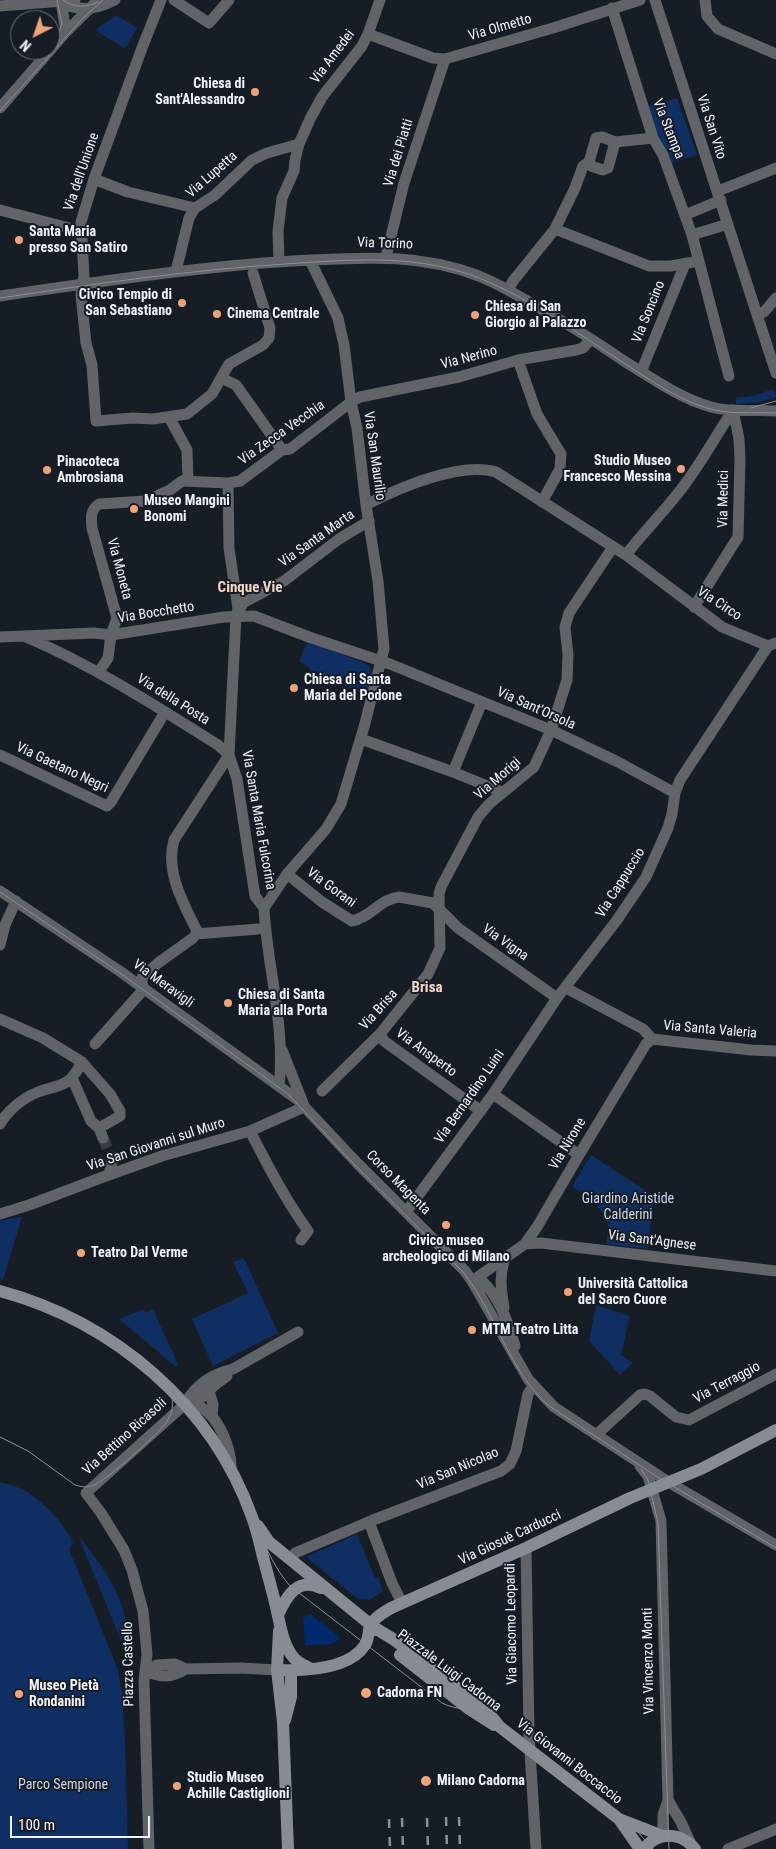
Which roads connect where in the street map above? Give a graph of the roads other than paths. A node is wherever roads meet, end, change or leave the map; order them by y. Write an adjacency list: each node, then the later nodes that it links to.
1 (75, 0): 11 (street)
2 (98, 0): 14 (street)
3 (115, 0): 14 (street)
4 (161, 0): 25 (street, Via dell'Unione)
5 (174, 0): 6 (street)
6 (229, 0)
7 (380, 0): 16 (street, Via Amedei)
8 (640, 0): 12 (street, Via Olmetto)
9 (655, 0): 26 (street, Via San Vito)
10 (705, 0): 17 (street)
11 (61, 2): 13 (street); 14 (street); 15 (street)
12 (616, 5): 18 (street, Via Olmetto); 20 (street, Via Stampa)
13 (0, 6)
14 (88, 9): 15 (street)
15 (66, 32): 19 (street)
16 (368, 34): 18 (street, Via Olmetto); 22 (street, Via Amedei)
17 (776, 54)
18 (445, 58): 34 (street, Via dei Piatti)
19 (0, 108)
20 (653, 138): 21 (street); 29 (street, Via Stampa)
21 (615, 142): 23 (street); 23 (street)
22 (300, 144): 27 (street, Via Lupetta); 37 (street, Via Amedei)
23 (589, 162): 32 (street)
24 (776, 168): 26 (street)
25 (94, 179): 27 (street); 31 (street, Via dell'Unione)
26 (719, 196): 29 (street); 30 (street, Via San Vito)
27 (195, 208): 39 (street, Via Lupetta)
28 (0, 210): 31 (street)
29 (685, 214): 33 (street, Via Stampa)
30 (728, 224): 33 (street); 45 (street)
31 (81, 228): 41 (street, Via dell'Unione)
32 (555, 229): 38 (street); 42 (street)
33 (692, 235): 36 (street, Via Stampa)
34 (386, 257): 35 (street, Via Torino); 42 (street, Via Torino)
35 (310, 260): 37 (street, Via Torino); 52 (street, Via San Maurilio)
36 (699, 260): 38 (street); 50 (street, Via Stampa)
37 (279, 262): 39 (street, Via Torino)
38 (685, 264): 48 (street, Via Soncino)
39 (176, 271): 41 (street, Via Torino)
40 (253, 273): 51 (street)
41 (83, 284): 43 (street, Via Torino); 57 (street, Via dell'Unione)
42 (508, 290): 46 (street, Via Torino)
43 (0, 296)
44 (776, 298): 45 (street)
45 (757, 314): 49 (street)
46 (591, 339): 47 (street, Via Nerino); 48 (street, Via Torino)
47 (518, 360): 52 (street, Via Nerino); 61 (street)
48 (641, 372): 55 (street, Via Torino)
49 (776, 373)
50 (729, 376)
51 (221, 378): 57 (street); 58 (street)
52 (351, 402): 58 (street, Via Zecca Vecchia); 62 (street, Via San Maurilio)
53 (776, 403): 54 (street)
54 (755, 409): 55 (street, Via Torino); 56 (street)
55 (734, 410): 65 (street); 66 (street, Via Medici)
56 (776, 411)
57 (169, 417): 59 (street)
58 (282, 450): 60 (street, Via Zecca Vecchia)
59 (188, 481): 60 (street); 68 (street, Via Moneta)
60 (228, 483): 67 (street, Via Santa Maria Fulcorina)
61 (542, 502): 62 (street, Via Santa Marta); 64 (street, Via Santa Marta)
62 (366, 505): 63 (street, Via San Maurilio)
63 (369, 521): 67 (street, Via Santa Marta); 73 (street, Via San Maurilio)
64 (613, 546): 65 (street, Via Circo); 77 (street, Via Morigi)
65 (626, 556): 66 (street, Via Circo)
66 (694, 607): 72 (street, Via Circo)
67 (236, 616): 68 (street, Via Bocchetto); 71 (street, Via Bocchetto); 80 (street, Via Santa Maria Fulcorina)
68 (111, 635): 69 (street, Via Bocchetto); 74 (street, Via Moneta)
69 (22, 636): 70 (street, Via Bocchetto); 74 (street, Via della Posta)
70 (0, 637)
71 (310, 637): 73 (street, Via Sant'Orsola)
72 (772, 644): 83 (street, Via Cappuccio)
73 (381, 661): 75 (street, Via Sant'Orsola); 78 (street, Via San Maurilio)
74 (99, 672): 76 (street, Via della Posta)
75 (482, 702): 77 (street, Via Sant'Orsola); 81 (street)
76 (165, 712): 79 (street, Via Gaetano Negri); 80 (street, Via della Posta)
77 (551, 730): 82 (street, Via Morigi); 83 (street, Via Sant'Orsola)
78 (361, 739): 81 (street); 84 (street, Via San Maurilio)
79 (0, 755)
80 (229, 755): 87 (street, Via Santa Maria Fulcorina); 90 (street)
81 (453, 772): 82 (street)
82 (502, 792): 88 (street, Via Morigi)
83 (675, 793): 92 (street, Via Cappuccio)
84 (287, 874): 87 (street, Via San Maurilio); 88 (street, Via Gorani)
85 (0, 890): 86 (street, Via Meravigli)
86 (16, 902): 91 (street); 93 (street, Via Meravigli)
87 (264, 908): 99 (street)
88 (439, 909): 94 (street, Via Vigna); 96 (street, Via Brisa)
89 (258, 929): 90 (street)
90 (196, 934): 93 (street)
91 (0, 945)
92 (566, 988): 94 (street, Via Cappuccio); 97 (street, Via Santa Valeria)
93 (144, 989): 98 (street); 103 (street, Via Meravigli)
94 (558, 998): 105 (street, Via Bernardino Luini)
95 (0, 1019): 101 (street)
96 (380, 1034): 104 (street, Via Brisa); 107 (street, Via Ansperto)
97 (652, 1039): 100 (street, Via Santa Valeria); 110 (street, Via Nirone)
98 (95, 1044)
99 (280, 1044): 103 (street); 106 (street)
100 (776, 1051)
101 (82, 1062): 102 (street); 102 (street)
102 (72, 1078): 108 (street)
103 (280, 1086): 106 (street, Via Meravigli)
104 (322, 1091)
105 (493, 1094): 107 (street, Via Bernardino Luini); 110 (street)
106 (304, 1106): 109 (street, Via San Giovanni sul Muro); 113 (street, Corso Magenta)
107 (480, 1111): 113 (street, Via Bernardino Luini)
108 (0, 1124)
109 (250, 1131): 112 (street, Via San Giovanni sul Muro); 115 (street)
110 (578, 1154): 116 (street, Via Nirone)
111 (112, 1160): 112 (street)
112 (109, 1175): 114 (street, Via San Giovanni sul Muro)
113 (406, 1212): 119 (street, Corso Magenta)
114 (0, 1214)
115 (300, 1240)
116 (525, 1244): 117 (street, Via Nirone); 118 (street, Via Sant'Agnese)
117 (505, 1258): 119 (street, Via Nirone); 121 (street)
118 (776, 1271)
119 (472, 1281): 121 (street, Corso Magenta); 123 (street, Corso Magenta)
120 (0, 1291): 128 (street)
121 (504, 1314): 123 (street, Corso Magenta)
122 (298, 1332): 124 (street)
123 (519, 1365): 126 (street, Corso Magenta)
124 (233, 1369): 127 (street); 128 (street)
125 (776, 1374): 131 (street, Via Terraggio)
126 (533, 1386): 131 (street, Corso Magenta); 138 (street, Via San Nicolao)
127 (209, 1390): 128 (street); 129 (street)
128 (185, 1404): 129 (street); 133 (street); 136 (street, Via Bettino Ricasoli)
129 (212, 1417): 133 (street)
130 (776, 1430): 134 (street)
131 (596, 1435): 132 (street, Corso Magenta)
132 (632, 1458): 134 (street, Corso Magenta); 135 (street, Via Vincenzo Monti)
133 (231, 1470): 137 (street)
134 (670, 1483): 135 (street, Via Giosuè Carducci); 139 (street); 139 (street)
135 (653, 1489): 140 (street, Via Giosuè Carducci); 153 (street, Via Vincenzo Monti)
136 (86, 1493): 147 (street, Piazza Castello)
137 (253, 1518): 142 (street, Piazzale Luigi Cadorna); 144 (street)
138 (369, 1522): 141 (street); 143 (street)
139 (774, 1544)
140 (526, 1548): 143 (street, Via Giosuè Carducci); 152 (street, Via Giacomo Leopardi)
141 (295, 1553)
142 (337, 1598): 144 (street, Piazzale Luigi Cadorna); 145 (street, Piazzale Luigi Cadorna)
143 (402, 1603): 145 (street)
144 (278, 1618): 146 (street); 148 (street)
145 (370, 1625): 146 (street); 151 (street, Piazzale Luigi Cadorna)
146 (309, 1668): 149 (street)
147 (145, 1670): 148 (street); 158 (street, Piazza Castello)
148 (277, 1670): 149 (street); 150 (street)
149 (291, 1670): 150 (street)
150 (284, 1722): 159 (street)
151 (500, 1727): 152 (street, Via Giovanni Boccaccio)
152 (531, 1752): 154 (street, Via Giovanni Boccaccio); 160 (street, Via Giacomo Leopardi)
153 (668, 1800): 156 (street, Via Vincenzo Monti); 157 (street, Via Vincenzo Monti)
154 (619, 1820): 156 (street, Via Giovanni Boccaccio); 161 (street, Via Giovanni Boccaccio)
155 (776, 1830): 163 (street)
156 (663, 1836): 157 (street, Via Giovanni Boccaccio); 162 (street)
157 (693, 1847)
158 (149, 1849)
159 (288, 1849)
160 (536, 1849)
161 (640, 1849)
162 (644, 1849)
163 (728, 1849)

